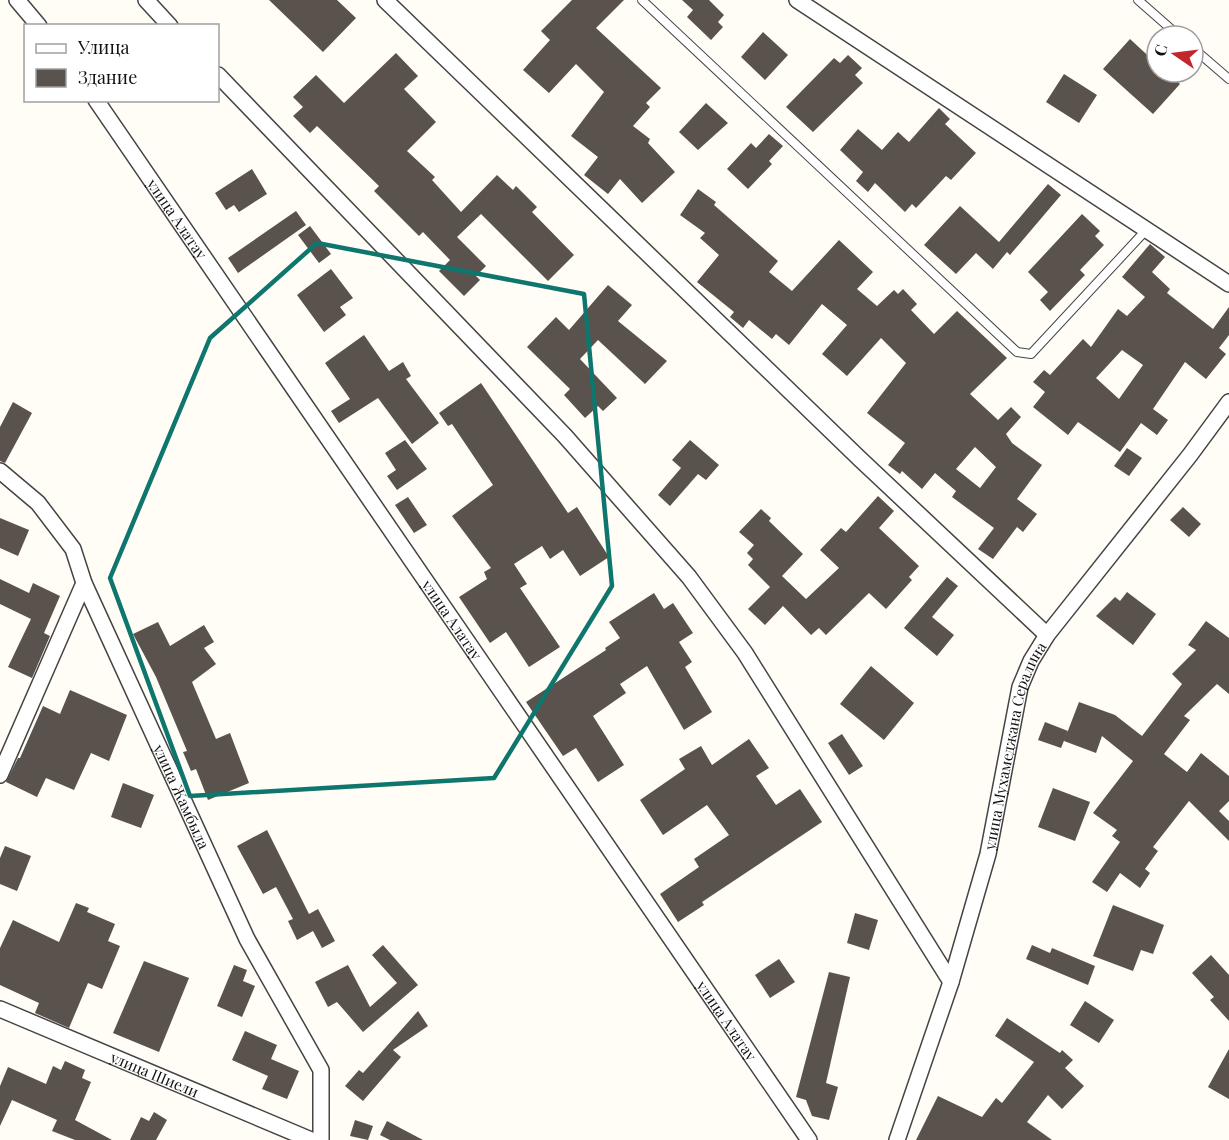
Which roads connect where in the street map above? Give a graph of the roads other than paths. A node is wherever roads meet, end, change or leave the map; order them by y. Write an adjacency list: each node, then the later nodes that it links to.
1 (17, 0): 7 (street)
2 (146, 0): 8 (street)
3 (385, 0): 19 (street)
4 (642, 0): 14 (lane)
5 (797, 0): 14 (street)
6 (1138, 0): 9 (lane)
7 (37, 24)
8 (168, 24)
9 (1165, 24)
10 (1205, 58): 12 (lane)
11 (219, 76): 22 (street)
12 (1229, 79)
13 (97, 102): 26 (street, улица Алатау)
14 (1148, 228): 15 (street)
15 (1229, 285)
16 (1229, 402): 19 (street, улица Мухамеджана Сералина)
17 (0, 471): 18 (street, улица Жамбыла)
18 (84, 584): 20 (street); 25 (street, улица Жамбыла)
19 (1047, 635): 22 (street, улица Мухамеджана Сералина)
20 (7, 740): 21 (street)
21 (0, 775)
22 (951, 982): 27 (street, улица Мухамеджана Сералина)
23 (0, 1009): 24 (street, улица Шиели)
24 (311, 1140)
25 (321, 1140)
26 (809, 1140)
27 (897, 1140)

